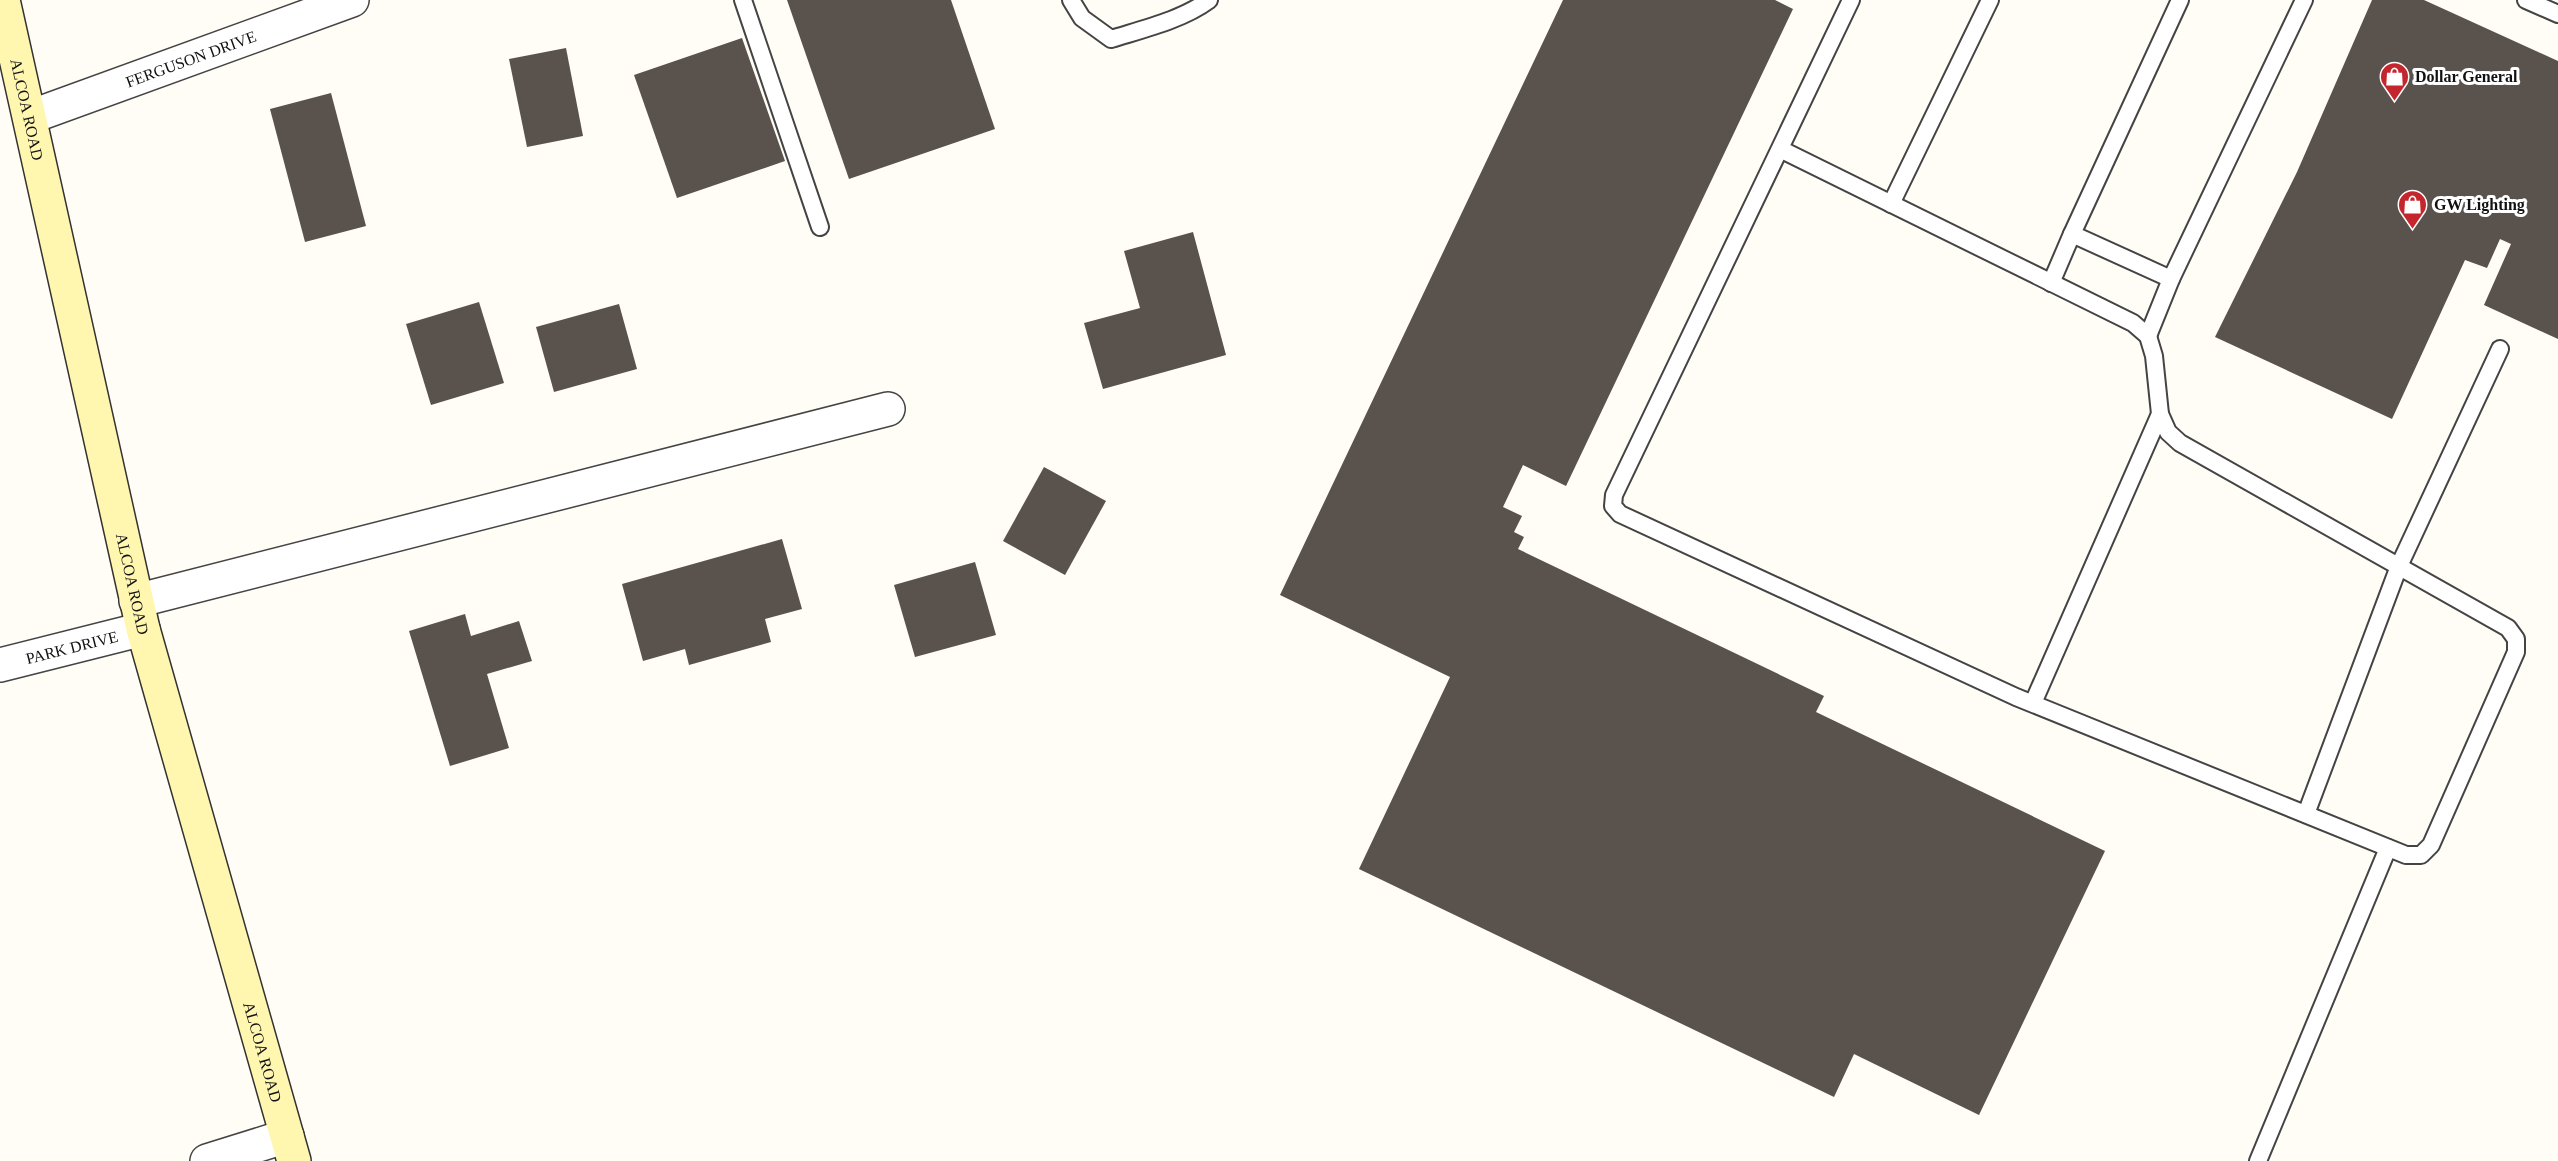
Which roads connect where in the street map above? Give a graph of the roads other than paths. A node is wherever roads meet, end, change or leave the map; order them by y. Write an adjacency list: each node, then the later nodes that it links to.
1 (3, 0): 12 (main road, ALCOA ROAD)
2 (352, 0): 12 (street, FERGUSON DRIVE)
3 (743, 0): 15 (lane)
4 (1071, 0): 5 (lane)
5 (1209, 0)
6 (1851, 0): 13 (lane)
7 (1990, 0): 14 (lane)
8 (2180, 0): 16 (lane)
9 (2304, 0): 17 (lane)
10 (2526, 0): 11 (lane)
11 (2558, 14)
12 (30, 117): 24 (main road, ALCOA ROAD)
13 (1780, 149): 14 (lane); 26 (lane)
14 (1891, 204): 18 (lane)
15 (820, 227)
16 (2072, 234): 17 (lane); 18 (lane)
17 (2171, 279): 19 (lane)
18 (2051, 283): 19 (lane)
19 (2148, 336): 22 (lane)
20 (2500, 349): 23 (lane)
21 (888, 409): 24 (street, PARK DRIVE)
22 (2160, 414): 23 (lane); 26 (lane)
23 (2399, 566): 27 (lane); 28 (lane)
24 (140, 615): 25 (street, PARK DRIVE); 29 (main road, ALCOA ROAD)
25 (0, 665)
26 (2033, 703): 27 (lane)
27 (2306, 814): 28 (lane)
28 (2388, 848): 31 (lane)
29 (291, 1149): 30 (street)
30 (207, 1161)
31 (2258, 1161)

